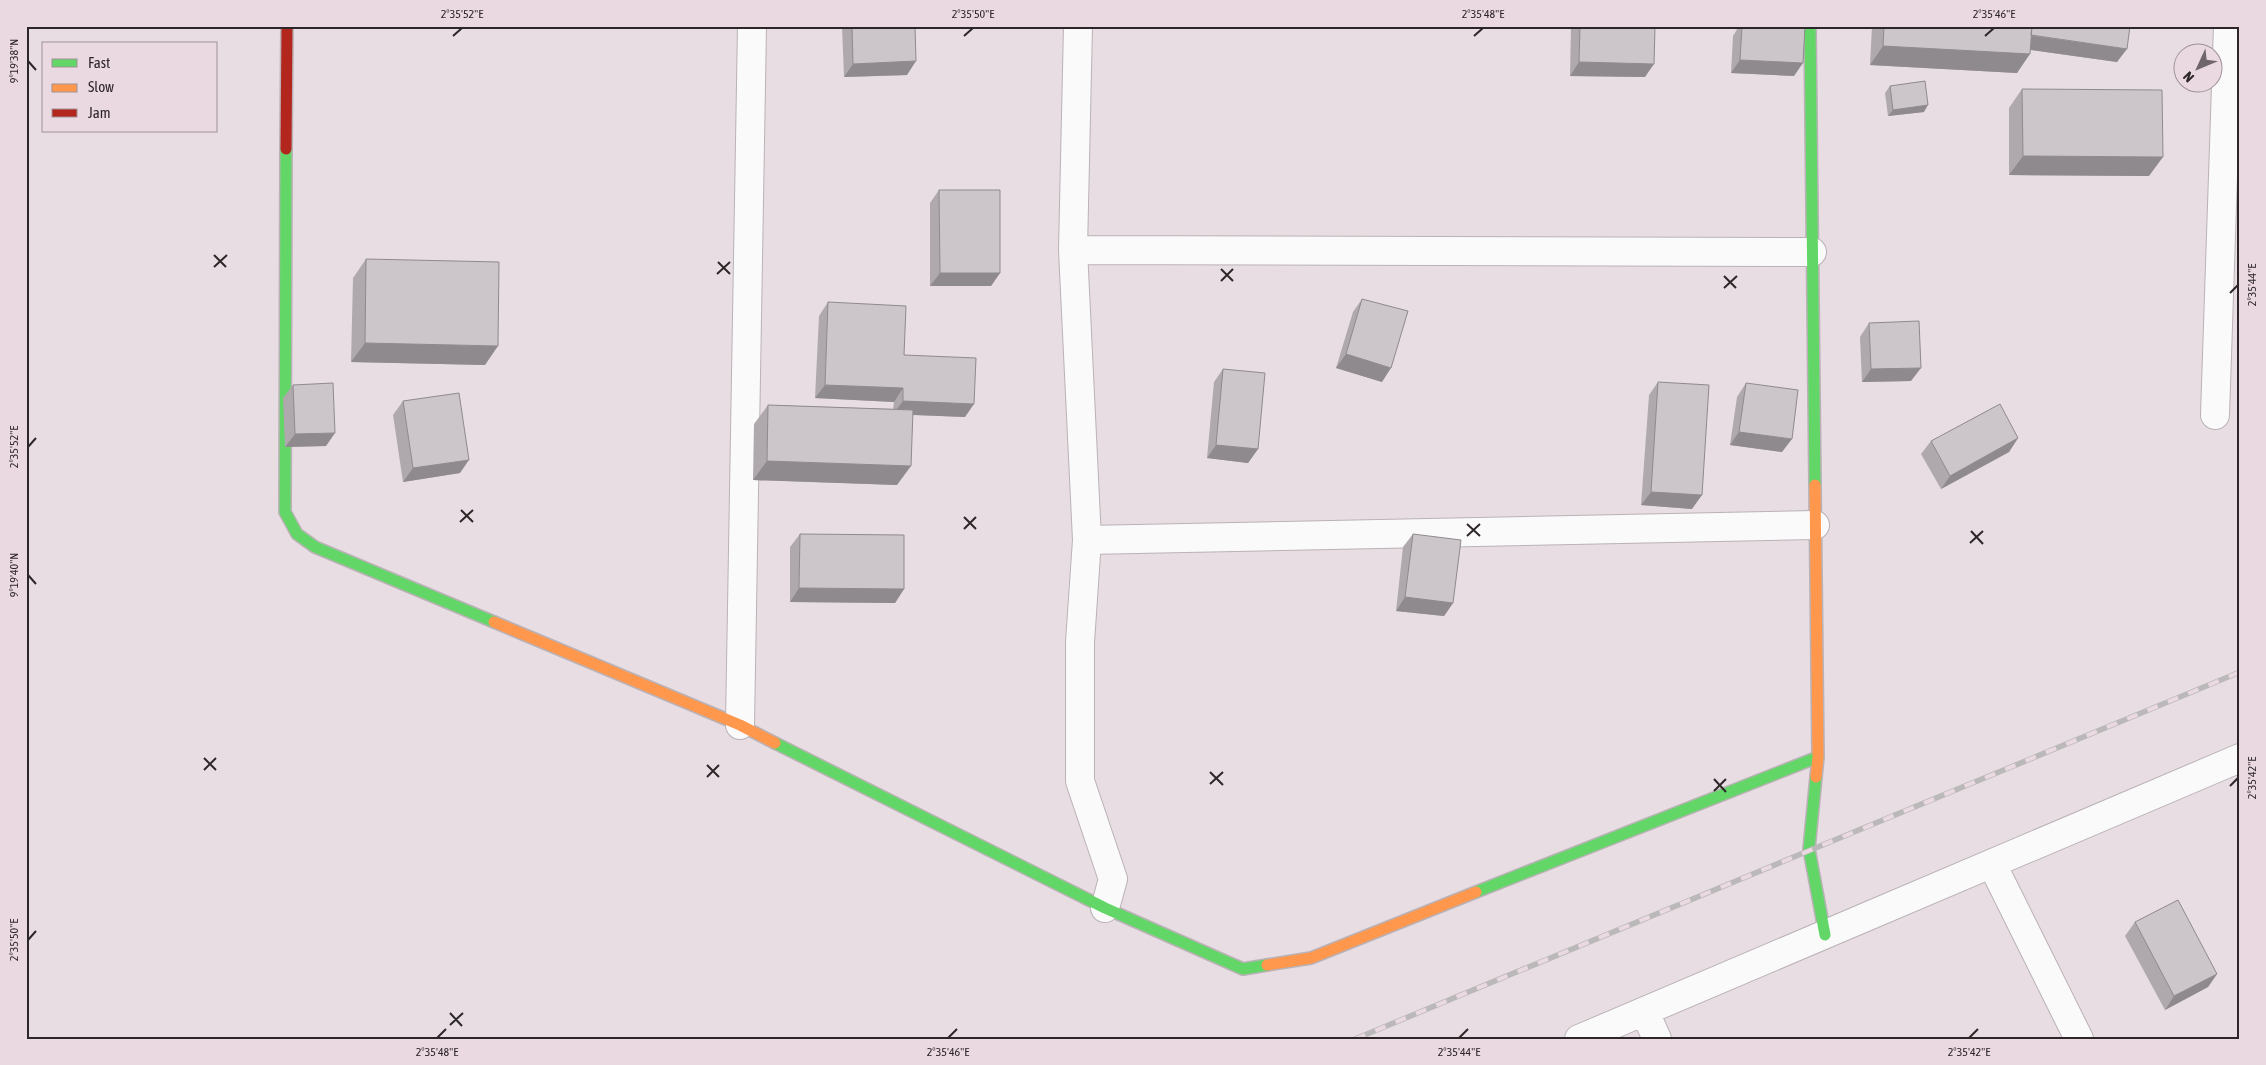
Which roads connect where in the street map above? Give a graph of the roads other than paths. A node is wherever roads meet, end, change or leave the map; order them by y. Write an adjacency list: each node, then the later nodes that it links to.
1 (287, 26): 11 (street)
2 (752, 26): 11 (street)
3 (1078, 26): 6 (street)
4 (1810, 26): 7 (street)
5 (2228, 26): 8 (street)
6 (1073, 250): 7 (street); 10 (street)
7 (1812, 252): 9 (street)
8 (2215, 415)
9 (1815, 526): 10 (street); 12 (street)
10 (1087, 540): 15 (street)
11 (740, 725): 15 (street)
12 (1818, 757): 15 (street); 16 (street)
13 (2240, 758): 14 (street)
14 (1992, 864): 16 (street); 20 (street)
15 (1104, 908)
16 (1825, 935): 17 (street)
17 (1645, 1012): 18 (street); 19 (street)
18 (1579, 1039)
19 (1657, 1039)
20 (2079, 1039)

